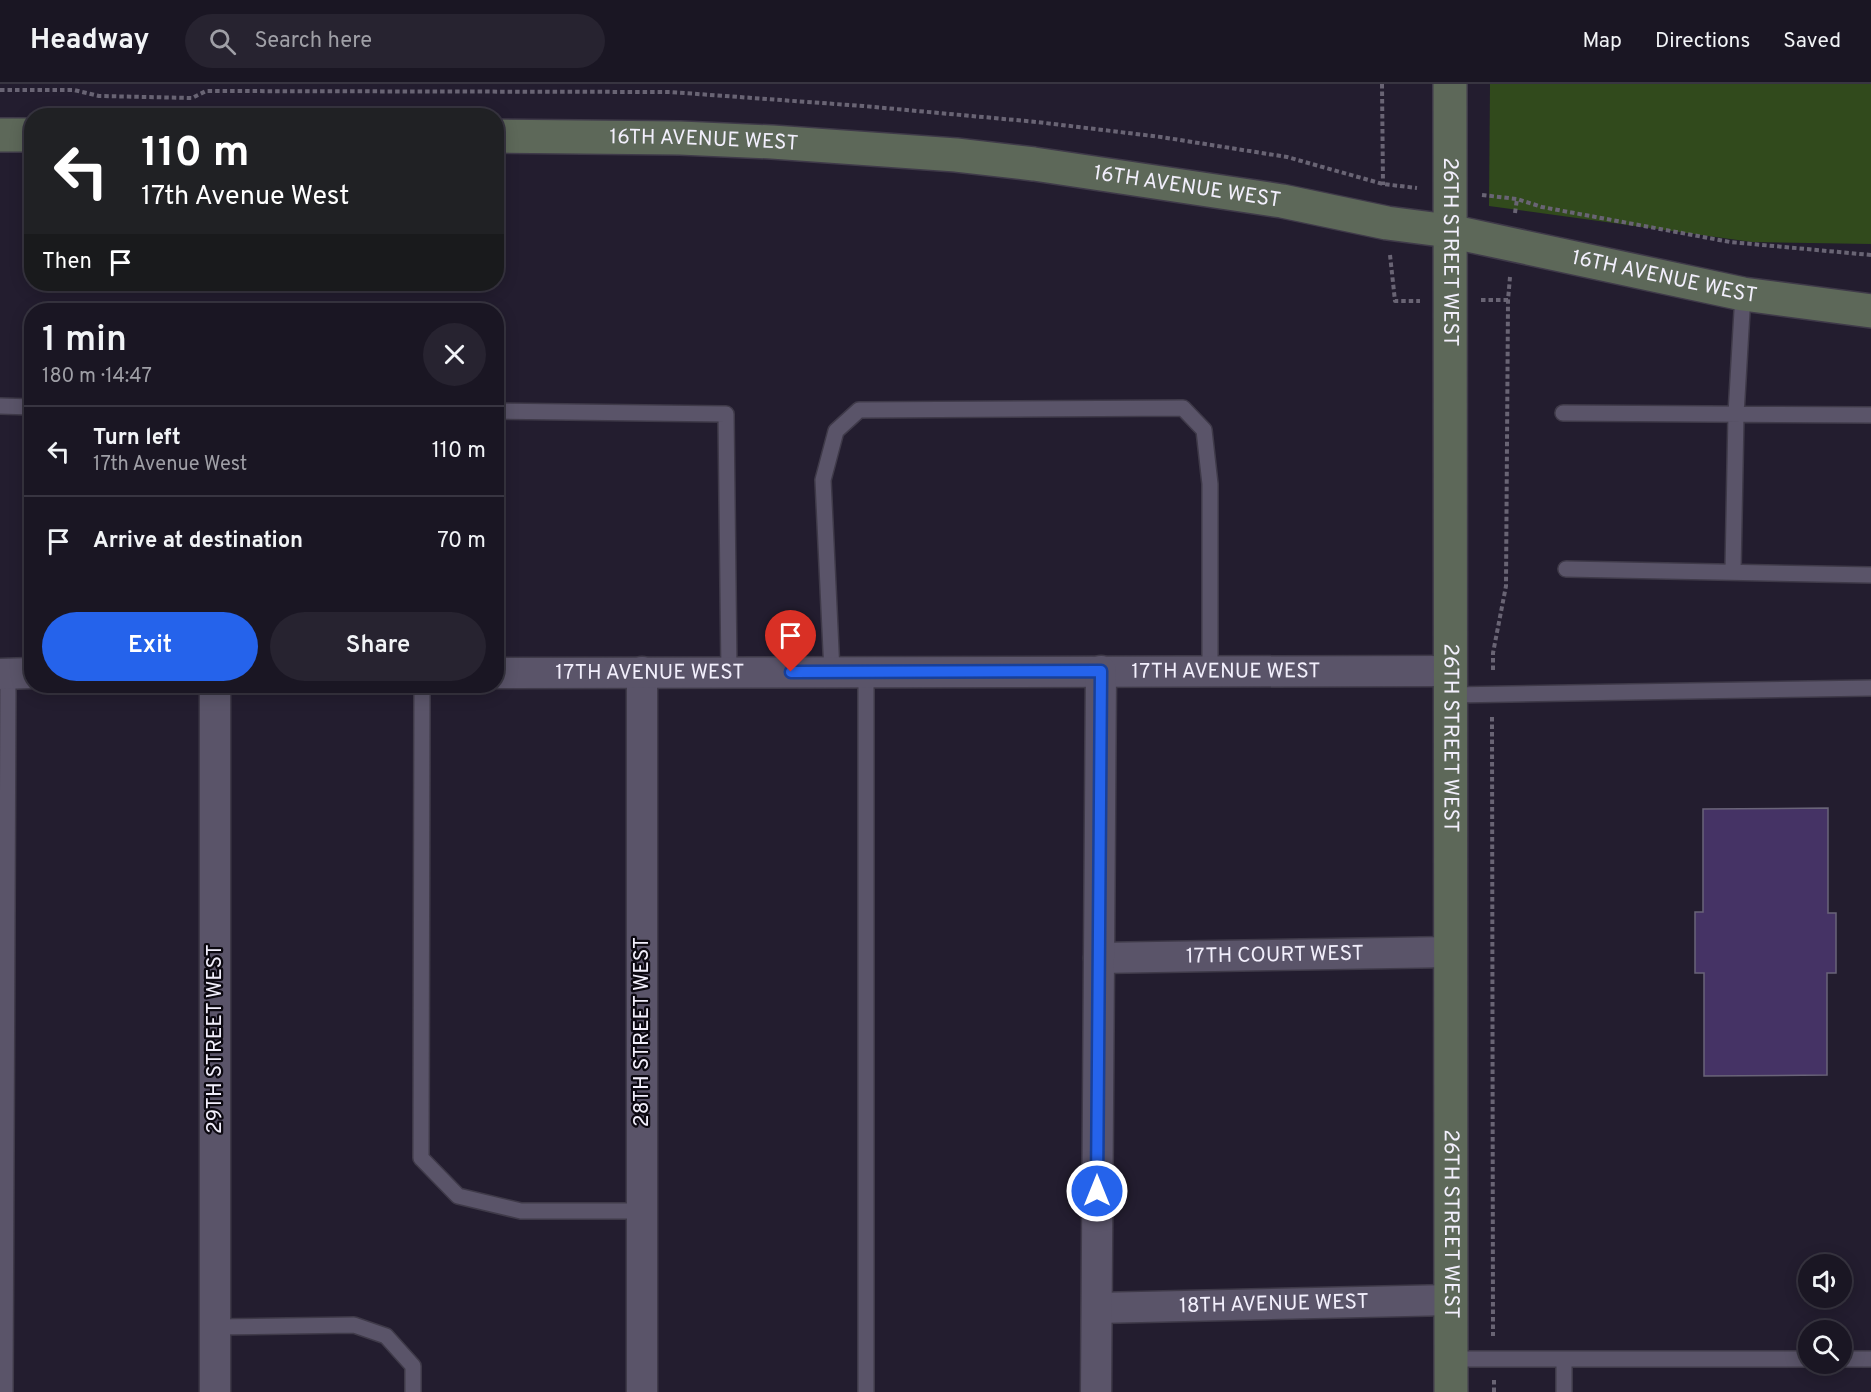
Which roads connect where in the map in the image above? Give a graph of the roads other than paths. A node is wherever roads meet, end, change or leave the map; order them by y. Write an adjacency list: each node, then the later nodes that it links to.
1 (1450, 84): 5 (street, 26TH STREET WEST)
2 (0, 135): 3 (street)
3 (24, 135)
4 (504, 136): 5 (street, 16TH AVENUE WEST)
5 (1449, 231): 6 (street, 16TH AVENUE WEST); 25 (street, 26TH STREET WEST)
6 (1743, 294): 7 (street, 16TH AVENUE WEST); 12 (lane)
7 (1871, 311)
8 (0, 406): 9 (lane)
9 (24, 406)
10 (504, 411): 20 (lane)
11 (1563, 413): 12 (lane)
12 (1736, 414): 13 (lane); 15 (lane)
13 (1871, 415)
14 (1566, 568): 15 (lane)
15 (1733, 571): 16 (lane)
16 (1871, 575)
17 (1101, 671): 18 (street, 17TH AVENUE WEST); 22 (street, 17TH AVENUE WEST); 30 (street)
18 (1210, 671): 21 (lane); 25 (street, 17TH AVENUE WEST)
19 (642, 672): 20 (street, 17TH AVENUE WEST); 23 (street, 17TH AVENUE WEST); 31 (street, 28TH STREET WEST)
20 (729, 672): 21 (street, 17TH AVENUE WEST)
21 (832, 672): 22 (street, 17TH AVENUE WEST)
22 (866, 672): 44 (lane)
23 (504, 673)
24 (13, 674): 40 (lane)
25 (1451, 683): 26 (lane); 29 (street, 26TH STREET WEST)
26 (1871, 688)
27 (215, 693): 34 (street, 29TH STREET WEST)
28 (422, 693): 31 (lane)
29 (1451, 952): 30 (street, 17TH COURT WEST); 32 (street, 26TH STREET WEST)
30 (1099, 958): 33 (street)
31 (642, 1211): 43 (street, 28TH STREET WEST)
32 (1451, 1300): 33 (street, 18TH AVENUE WEST); 35 (street, 26TH STREET WEST)
33 (1097, 1308): 45 (street)
34 (215, 1328): 41 (street, 29TH STREET WEST); 42 (lane)
35 (1451, 1359): 36 (lane); 46 (street, 26TH STREET WEST)
36 (1564, 1359): 37 (lane); 47 (lane)
37 (1798, 1359)
38 (1852, 1359): 39 (lane)
39 (1871, 1359)
40 (4, 1392)
41 (215, 1392)
42 (413, 1392)
43 (642, 1392)
44 (866, 1392)
45 (1096, 1392)
46 (1451, 1392)
47 (1564, 1392)

